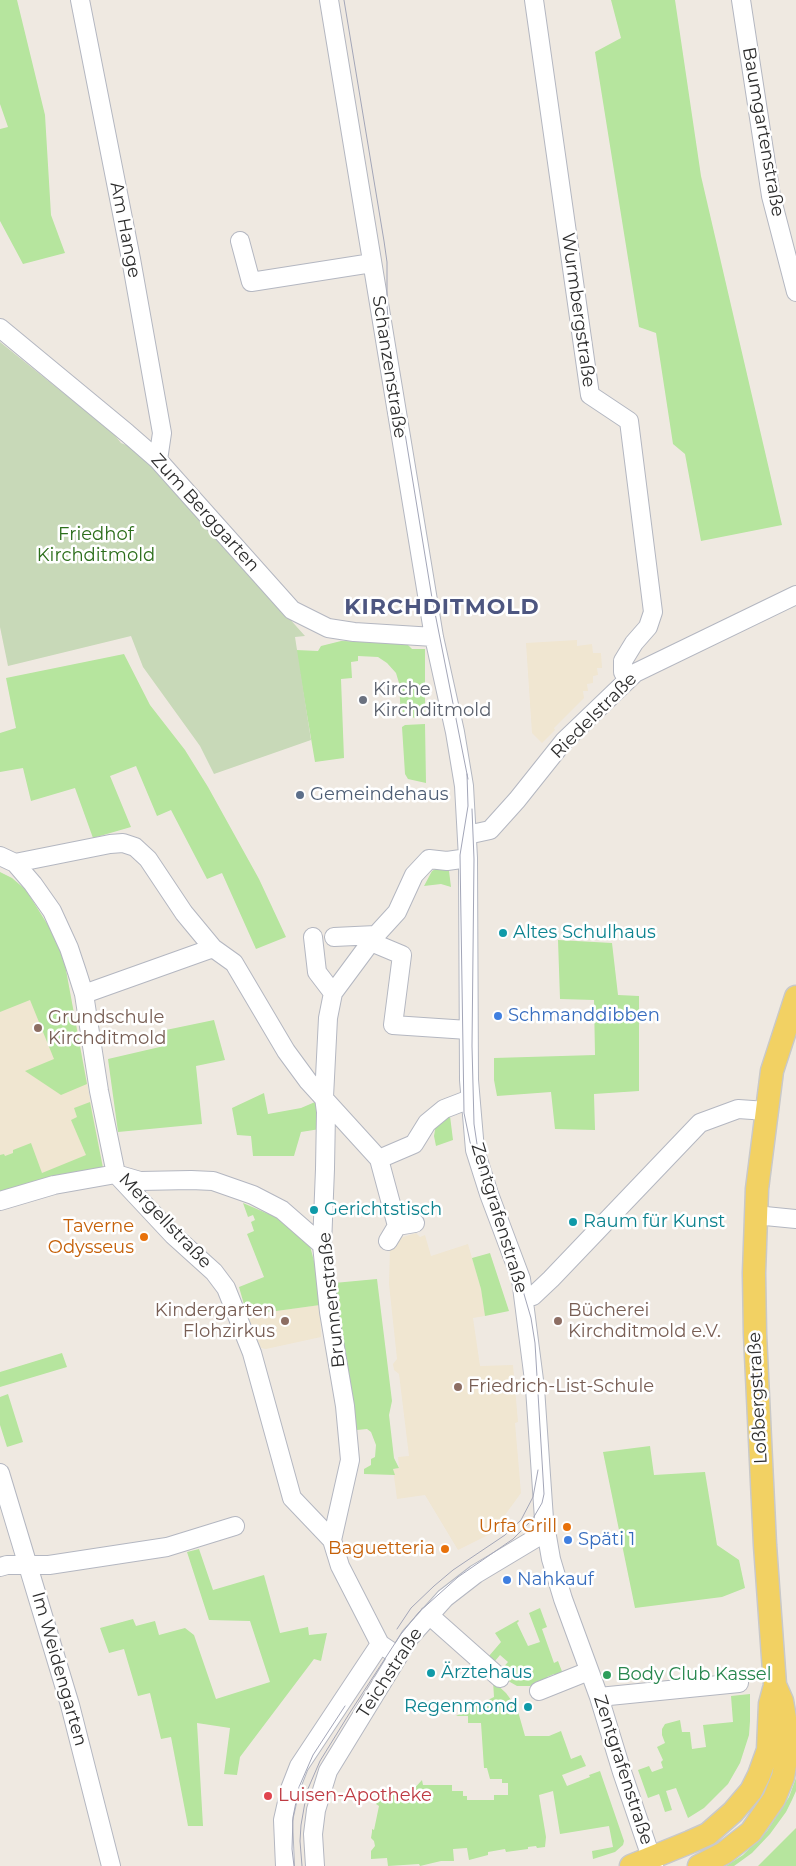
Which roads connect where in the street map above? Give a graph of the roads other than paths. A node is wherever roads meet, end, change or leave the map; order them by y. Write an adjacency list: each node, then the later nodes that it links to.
1 (80, 0): 9 (street, Am Hange)
2 (329, 0): 6 (street, Schanzenstraße)
3 (534, 0): 12 (street, Wurmbergstraße)
4 (741, 0): 7 (street, Baumgartenstraße)
5 (240, 241): 6 (street)
6 (372, 263): 11 (street, Schanzenstraße)
7 (796, 292)
8 (0, 328): 9 (street, Zum Berggarten)
9 (158, 460): 11 (street, Zum Berggarten)
10 (796, 595): 12 (street, Riedelstraße)
11 (434, 637): 13 (street, Schanzenstraße)
12 (627, 679): 14 (street, Riedelstraße)
13 (455, 732): 14 (street, Zentgrafenstraße)
14 (468, 835): 15 (street, Zentgrafenstraße)
15 (468, 858): 19 (street, Brunnenstraße); 24 (street, Zentgrafenstraße)
16 (8, 859): 20 (street); 22 (street, Mergellstraße)
17 (313, 937): 21 (street)
18 (334, 937): 19 (street)
19 (373, 939): 21 (street, Brunnenstraße); 24 (street)
20 (213, 948): 22 (street); 25 (street)
21 (334, 993): 25 (street, Brunnenstraße)
22 (84, 994): 29 (street, Mergellstraße)
23 (795, 1002): 27 (main road, Loßbergstraße)
24 (468, 1030): 26 (street, Zentgrafenstraße)
25 (324, 1097): 28 (street); 34 (street, Brunnenstraße)
26 (470, 1099): 28 (street); 35 (street, Zentgrafenstraße)
27 (767, 1111): 31 (main road, Loßbergstraße); 35 (street)
28 (379, 1159): 33 (street)
29 (116, 1174): 30 (street); 34 (street); 39 (street, Mergellstraße)
30 (0, 1201)
31 (756, 1216): 32 (street); 48 (main road, Loßbergstraße)
32 (796, 1219)
33 (415, 1223)
34 (322, 1244): 39 (street, Brunnenstraße)
35 (524, 1299): 38 (street, Zentgrafenstraße)
36 (0, 1473): 40 (street, Im Weidengarten)
37 (235, 1526): 40 (street)
38 (546, 1532): 42 (street, Teichstraße); 45 (street, Zentgrafenstraße)
39 (332, 1540): 43 (street, Brunnenstraße)
40 (29, 1565): 41 (street); 52 (street, Im Weidengarten)
41 (0, 1567)
42 (429, 1614): 44 (street, Teichstraße); 46 (street)
43 (380, 1644): 44 (street, Brunnenstraße); 53 (street, Teichstraße)
44 (398, 1656): 54 (street, Teichstraße)
45 (589, 1671): 49 (street); 50 (street, Zentgrafenstraße)
46 (500, 1678)
47 (739, 1683): 50 (street)
48 (775, 1686): 51 (main road, Loßbergstraße); 55 (main road, Loßbergstraße)
49 (539, 1691)
50 (599, 1697): 51 (street, Zentgrafenstraße)
51 (646, 1863)
52 (111, 1866)
53 (285, 1866)
54 (315, 1866)
55 (699, 1866)

